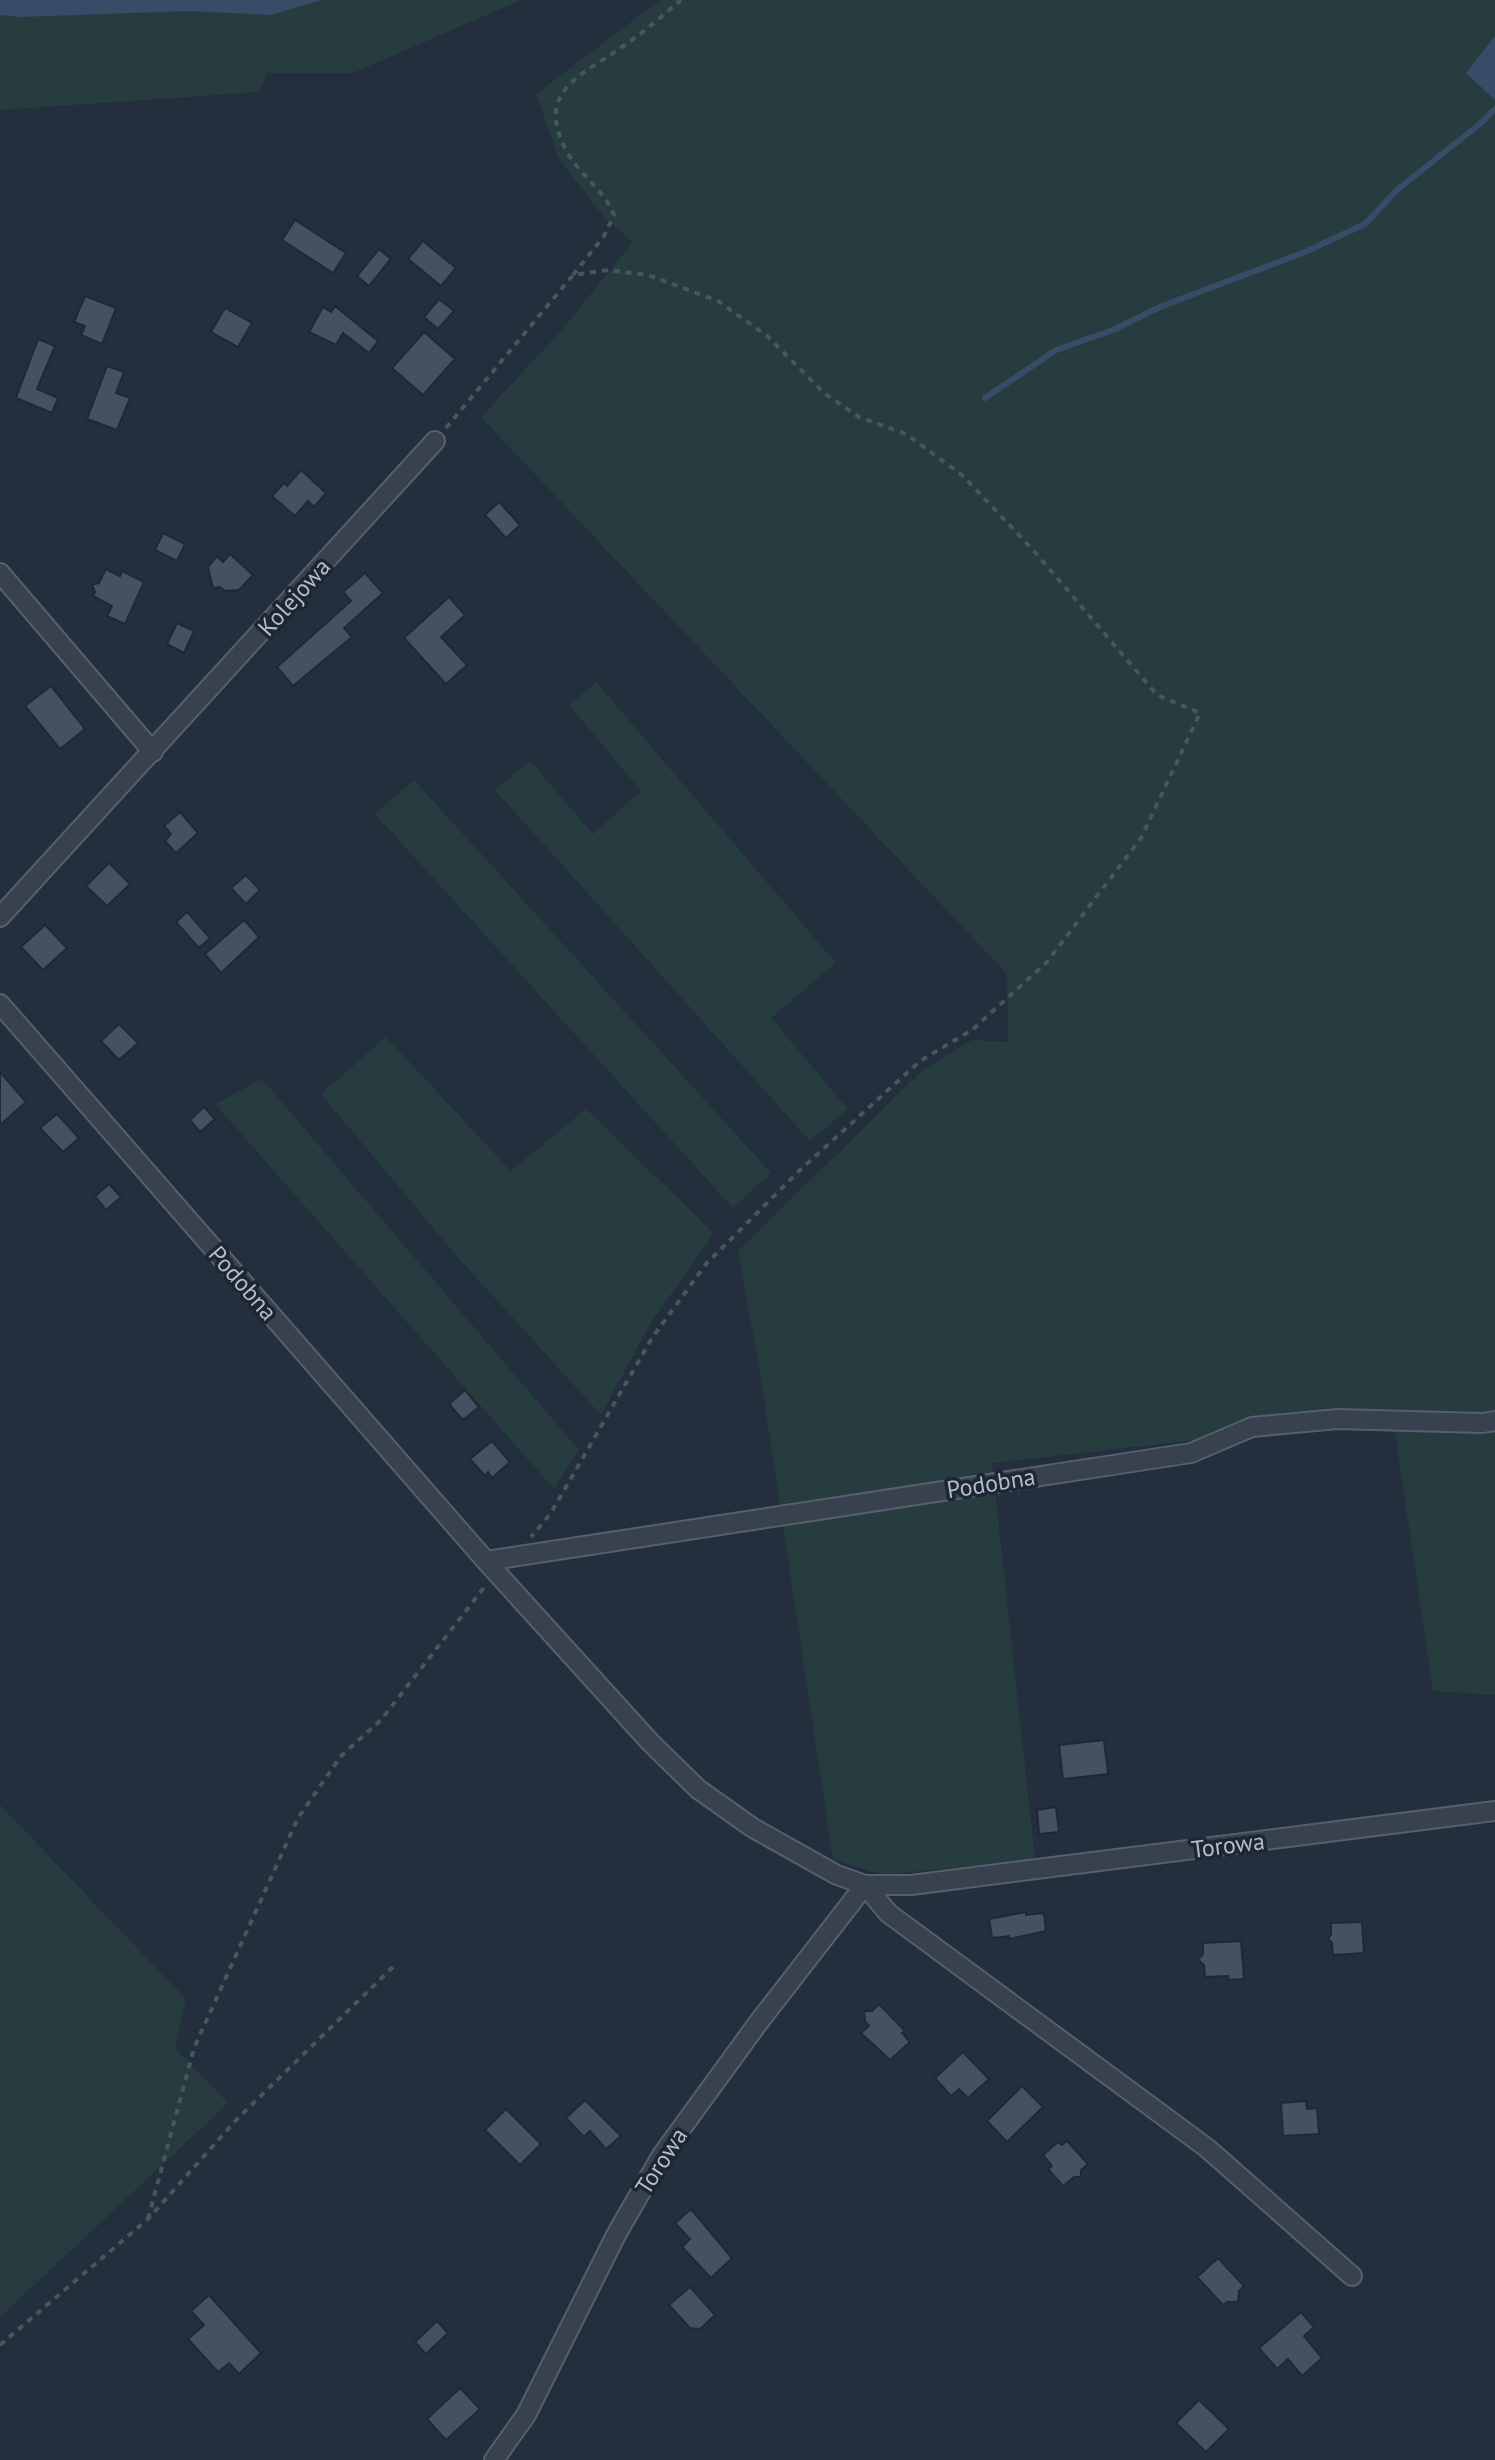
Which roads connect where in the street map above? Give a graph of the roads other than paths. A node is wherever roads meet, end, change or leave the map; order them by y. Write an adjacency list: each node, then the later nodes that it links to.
1 (435, 441): 3 (street, Kolejowa)
2 (0, 573): 3 (street)
3 (153, 752): 4 (street, Kolejowa)
4 (0, 917)
5 (0, 1004): 7 (street, Podobna)
6 (1495, 1421): 7 (street, Podobna)
7 (491, 1567): 9 (street, Podobna)
8 (1495, 1811): 9 (street, Torowa)
9 (865, 1885): 10 (street); 11 (street, Torowa)
10 (1352, 2276)
11 (494, 2460)

